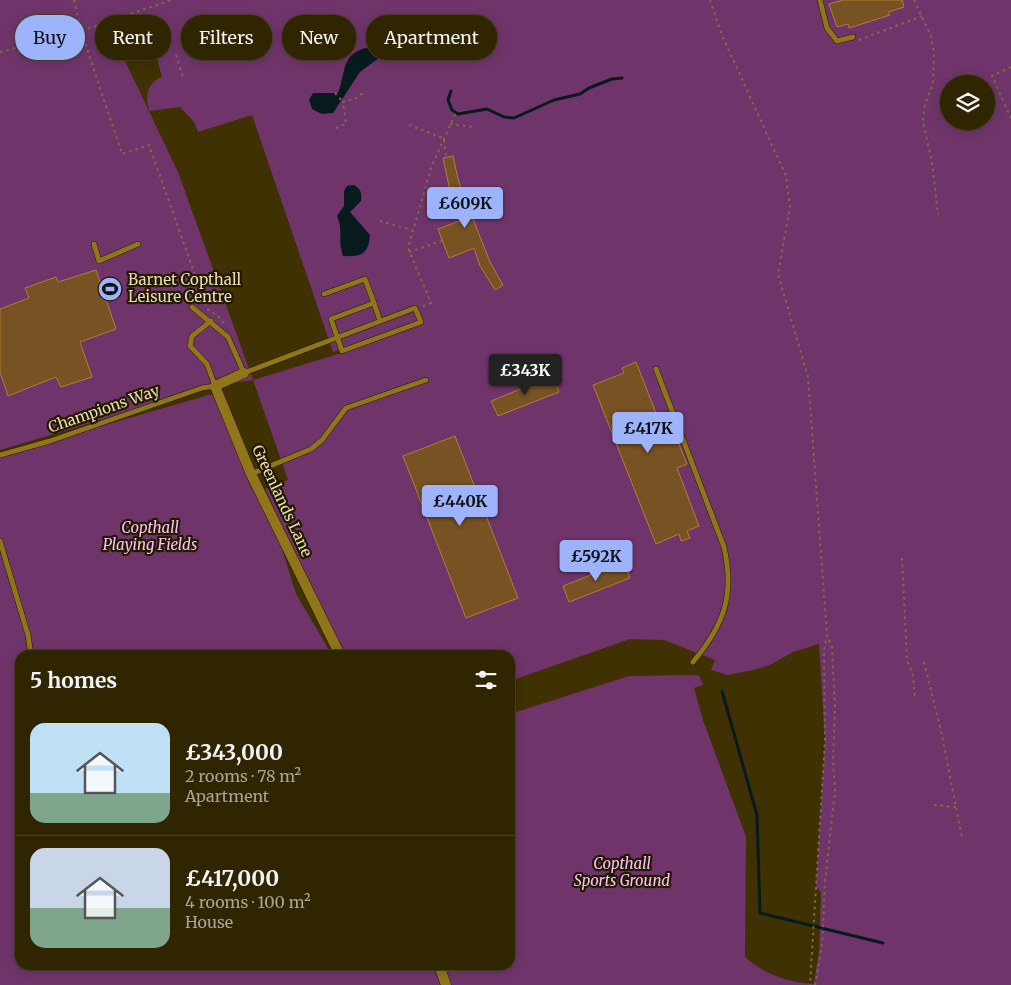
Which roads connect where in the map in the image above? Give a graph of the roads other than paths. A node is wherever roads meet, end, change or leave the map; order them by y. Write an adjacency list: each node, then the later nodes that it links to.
1 (820, 0): 2 (lane)
2 (854, 40)
3 (94, 244): 4 (lane)
4 (138, 244)
5 (324, 294): 6 (lane)
6 (374, 303): 9 (lane); 10 (lane)
7 (192, 307): 8 (lane)
8 (211, 321): 12 (lane); 14 (lane)
9 (380, 321): 10 (lane); 10 (lane)
10 (337, 336): 12 (lane)
11 (656, 370): 20 (lane)
12 (244, 373): 14 (street)
13 (426, 380): 16 (lane)
14 (215, 386): 15 (lane, Champions Way); 16 (street, Greenlands Lane)
15 (0, 455)
16 (251, 474): 19 (street, Greenlands Lane)
17 (0, 541): 18 (lane)
18 (30, 650)
19 (338, 650)
20 (693, 662)
21 (441, 970): 22 (street)
22 (446, 985)

